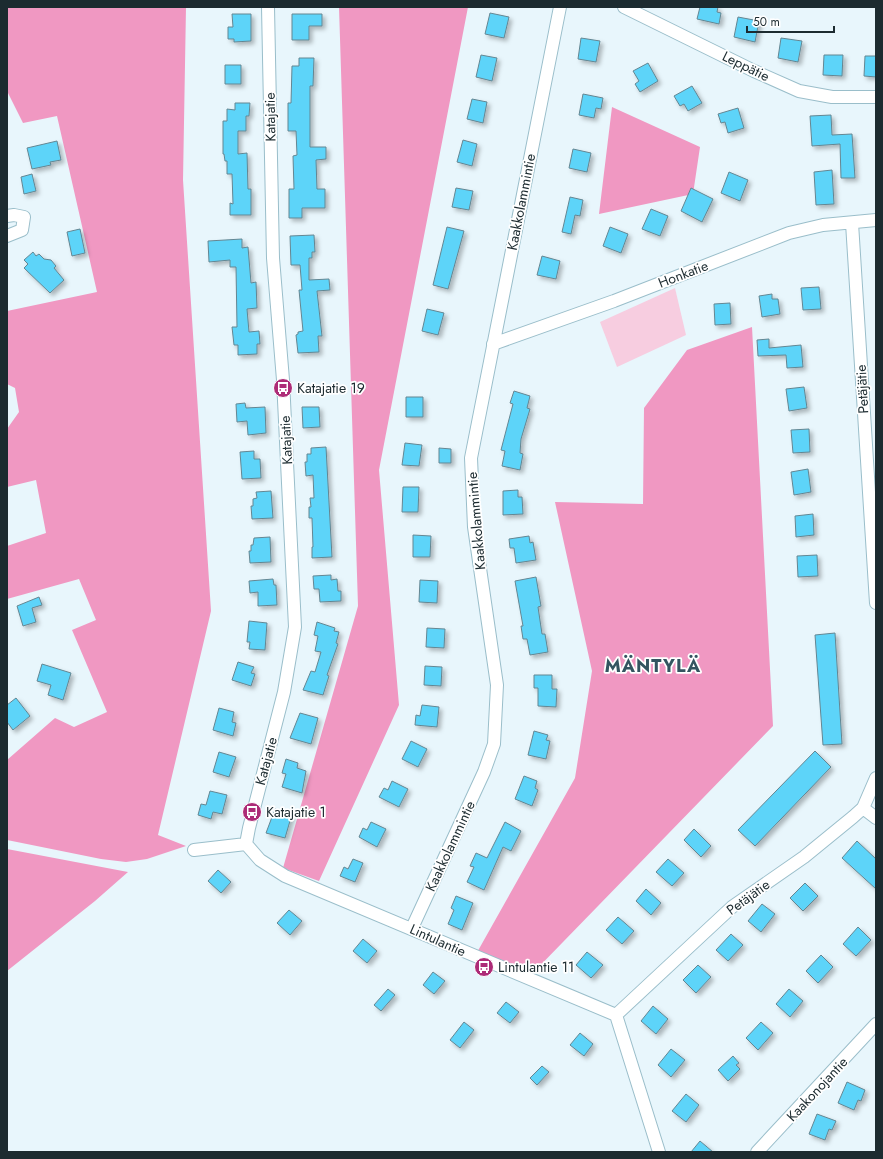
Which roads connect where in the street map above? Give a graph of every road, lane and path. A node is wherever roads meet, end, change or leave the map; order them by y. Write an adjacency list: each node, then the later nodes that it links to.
1 (268, 7): 14 (street, Katajatie)
2 (560, 7): 9 (street, Kaakkolammintie)
3 (624, 7): 4 (street, Leppätie)
4 (876, 97)
5 (7, 216): 8 (street)
6 (876, 220): 7 (street, Honkatie)
7 (852, 223): 9 (street, Honkatie); 10 (street, Petäjätie)
8 (7, 236)
9 (493, 344): 16 (street, Kaakkolammintie)
10 (876, 603)
11 (876, 778): 12 (street, Petäjätie)
12 (863, 808): 13 (street); 17 (street, Petäjätie)
13 (876, 818)
14 (246, 844): 15 (street); 16 (street, Lintulantie)
15 (194, 850)
16 (412, 928): 17 (street, Lintulantie)
17 (616, 1015): 19 (street)
18 (876, 1024): 20 (street, Kaakonojantie)
19 (659, 1152)
20 (757, 1152)

